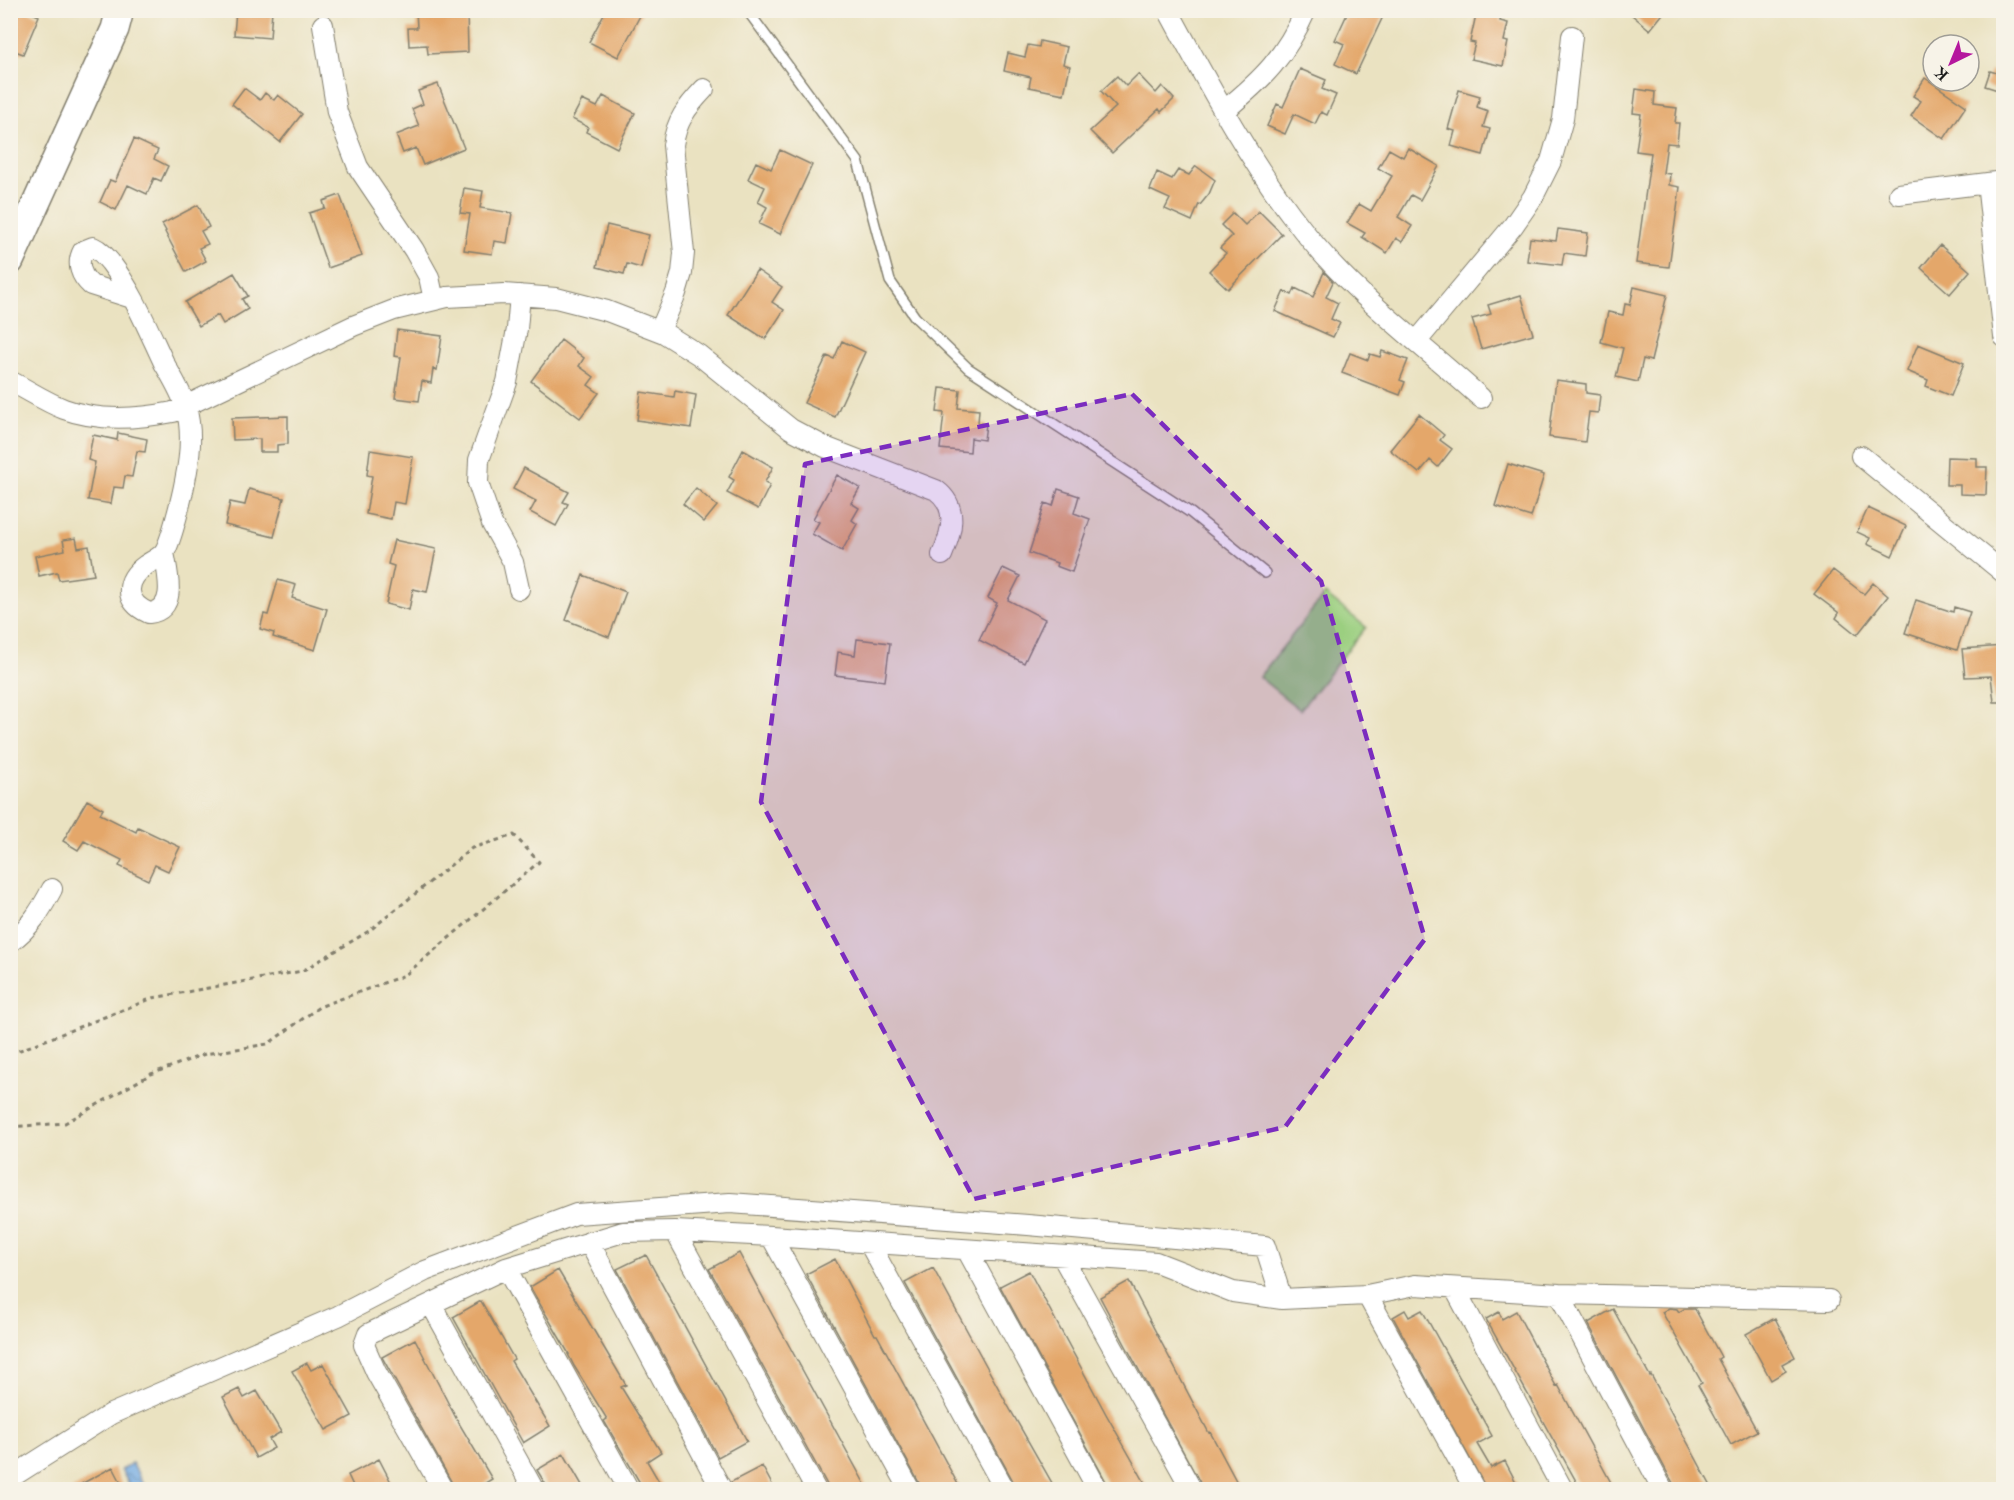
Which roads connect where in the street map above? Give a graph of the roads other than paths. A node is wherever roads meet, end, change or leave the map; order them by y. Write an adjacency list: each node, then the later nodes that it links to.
1 (747, 10): 24 (lane)
2 (1168, 10): 8 (street)
3 (1306, 10): 8 (street)
4 (121, 17): 11 (street)
5 (323, 25): 14 (street)
6 (1572, 36): 17 (street)
7 (704, 89): 15 (street)
8 (1225, 110): 17 (street)
9 (1995, 182): 10 (street); 16 (street)
10 (1899, 194)
11 (10, 261)
12 (520, 295): 14 (street); 15 (street); 26 (street)
13 (132, 298): 20 (street)
14 (434, 300): 20 (street)
15 (660, 331): 23 (street)
16 (2004, 337)
17 (1417, 341): 19 (street)
18 (10, 381): 20 (street)
19 (1481, 398)
20 (186, 406): 22 (street)
21 (1861, 456): 25 (street)
22 (164, 552)
23 (942, 555)
24 (1265, 573)
25 (2004, 573)
26 (519, 589)
27 (52, 889): 28 (street)
28 (10, 942)
29 (675, 1231): 30 (street); 31 (street); 47 (street)
30 (771, 1236): 32 (street); 48 (street)
31 (589, 1242): 35 (street); 46 (street)
32 (869, 1243): 33 (street); 49 (street)
33 (967, 1250): 34 (street); 50 (street)
34 (1062, 1256): 39 (street); 51 (street)
35 (506, 1268): 41 (street); 45 (street)
36 (1455, 1289): 37 (street); 38 (street); 53 (street)
37 (1559, 1294): 40 (street); 54 (street)
38 (1367, 1295): 39 (street); 52 (street)
39 (1282, 1299): 42 (street)
40 (1829, 1300)
41 (431, 1304): 43 (street); 44 (street)
42 (10, 1478)
43 (443, 1490)
44 (534, 1490)
45 (629, 1490)
46 (722, 1490)
47 (816, 1490)
48 (910, 1490)
49 (1005, 1490)
50 (1098, 1490)
51 (1192, 1490)
52 (1475, 1490)
53 (1563, 1490)
54 (1663, 1490)

